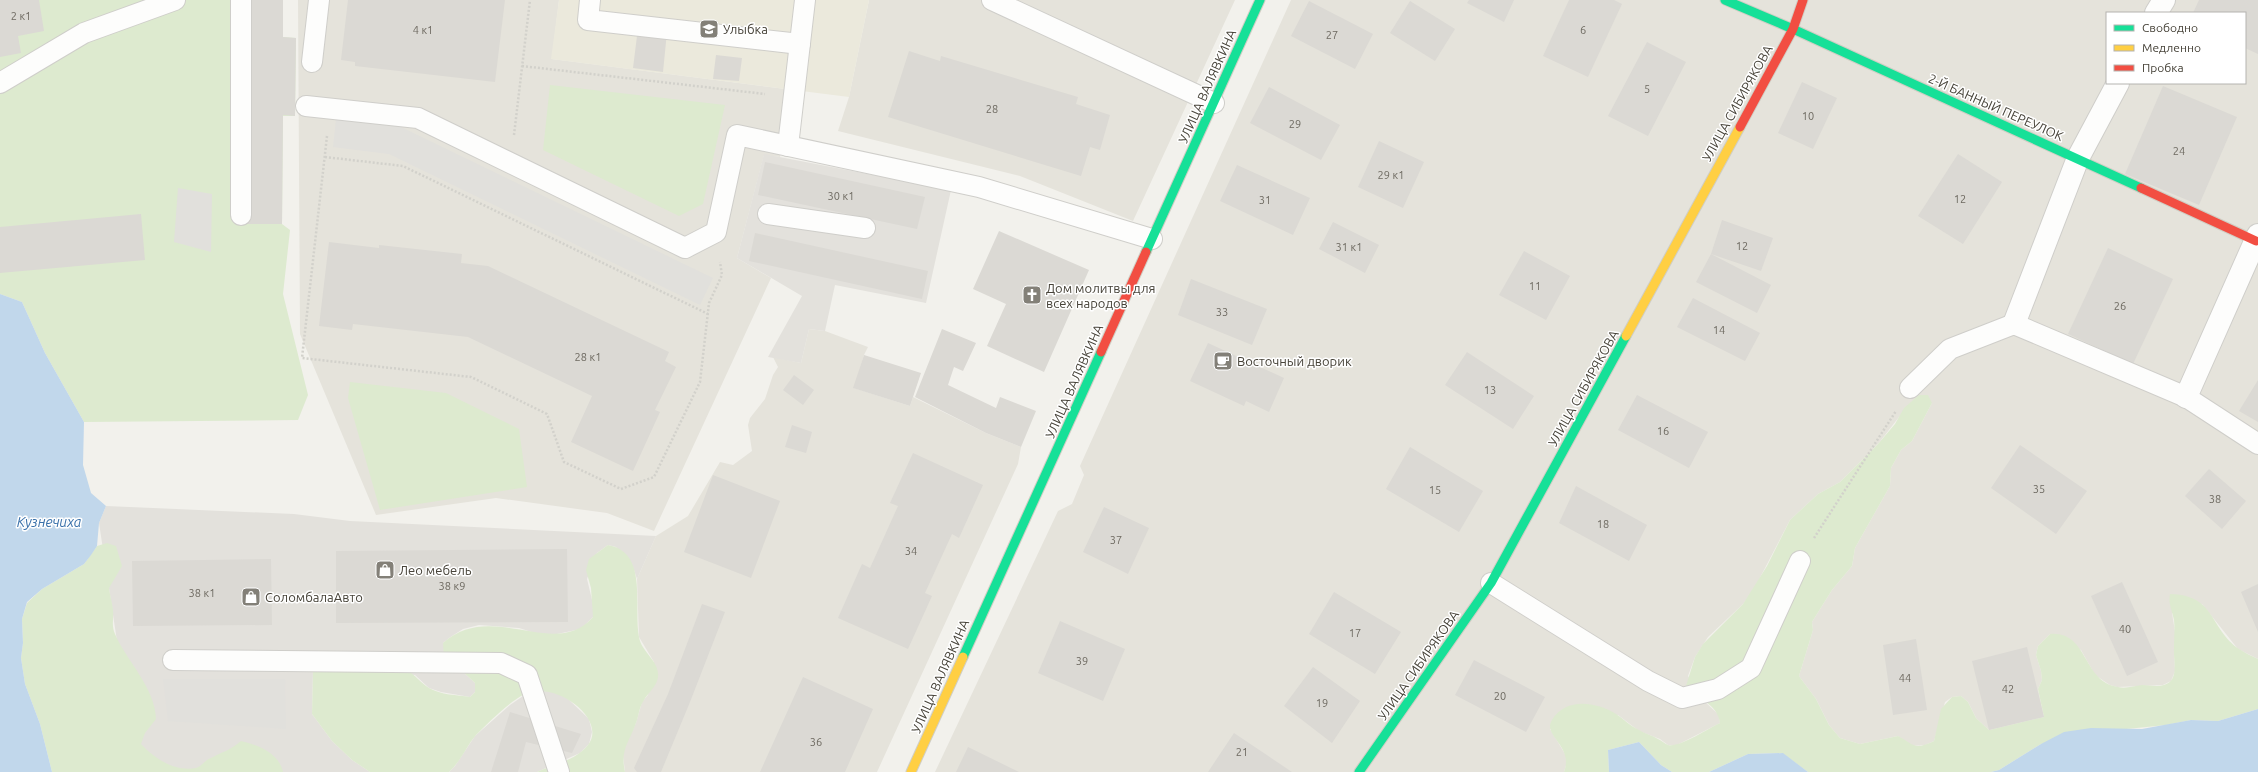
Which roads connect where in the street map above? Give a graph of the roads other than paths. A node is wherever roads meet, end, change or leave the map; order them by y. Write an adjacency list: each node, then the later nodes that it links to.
1 (175, 0): 15 (lane)
2 (241, 0): 22 (lane)
3 (319, 0): 14 (lane)
4 (590, 0): 13 (lane)
5 (805, 0): 13 (lane)
6 (992, 0): 17 (lane)
7 (1260, 0): 17 (street, УЛИЦА ВАЛЯВКИНА)
8 (1725, 0): 12 (street, 2-Й БАННЫЙ ПЕРЕУЛОК)
9 (1803, 0): 12 (street, УЛИЦА СИБИРЯКОВА)
10 (2164, 0): 11 (street)
11 (2157, 12)
12 (1793, 29): 20 (street, 2-Й БАННЫЙ ПЕРЕУЛОК); 31 (street, УЛИЦА СИБИРЯКОВА)
13 (800, 44): 19 (lane)
14 (312, 62)
15 (0, 83)
16 (2117, 84): 20 (street)
17 (1214, 103): 25 (street, УЛИЦА ВАЛЯВКИНА)
18 (306, 106): 19 (lane)
19 (788, 146): 25 (lane)
20 (2078, 158): 24 (street, 2-Й БАННЫЙ ПЕРЕУЛОК); 26 (street)
21 (768, 214): 23 (lane)
22 (240, 215)
23 (865, 228)
24 (2257, 238): 28 (street)
25 (1152, 239): 34 (street, УЛИЦА ВАЛЯВКИНА)
26 (2014, 324): 27 (lane); 28 (lane)
27 (1910, 388)
28 (2186, 397): 29 (lane)
29 (2258, 444)
30 (1800, 561): 31 (lane)
31 (1491, 583): 35 (street, УЛИЦА СИБИРЯКОВА)
32 (173, 660): 33 (lane)
33 (559, 772)
34 (911, 772)
35 (1359, 772)

